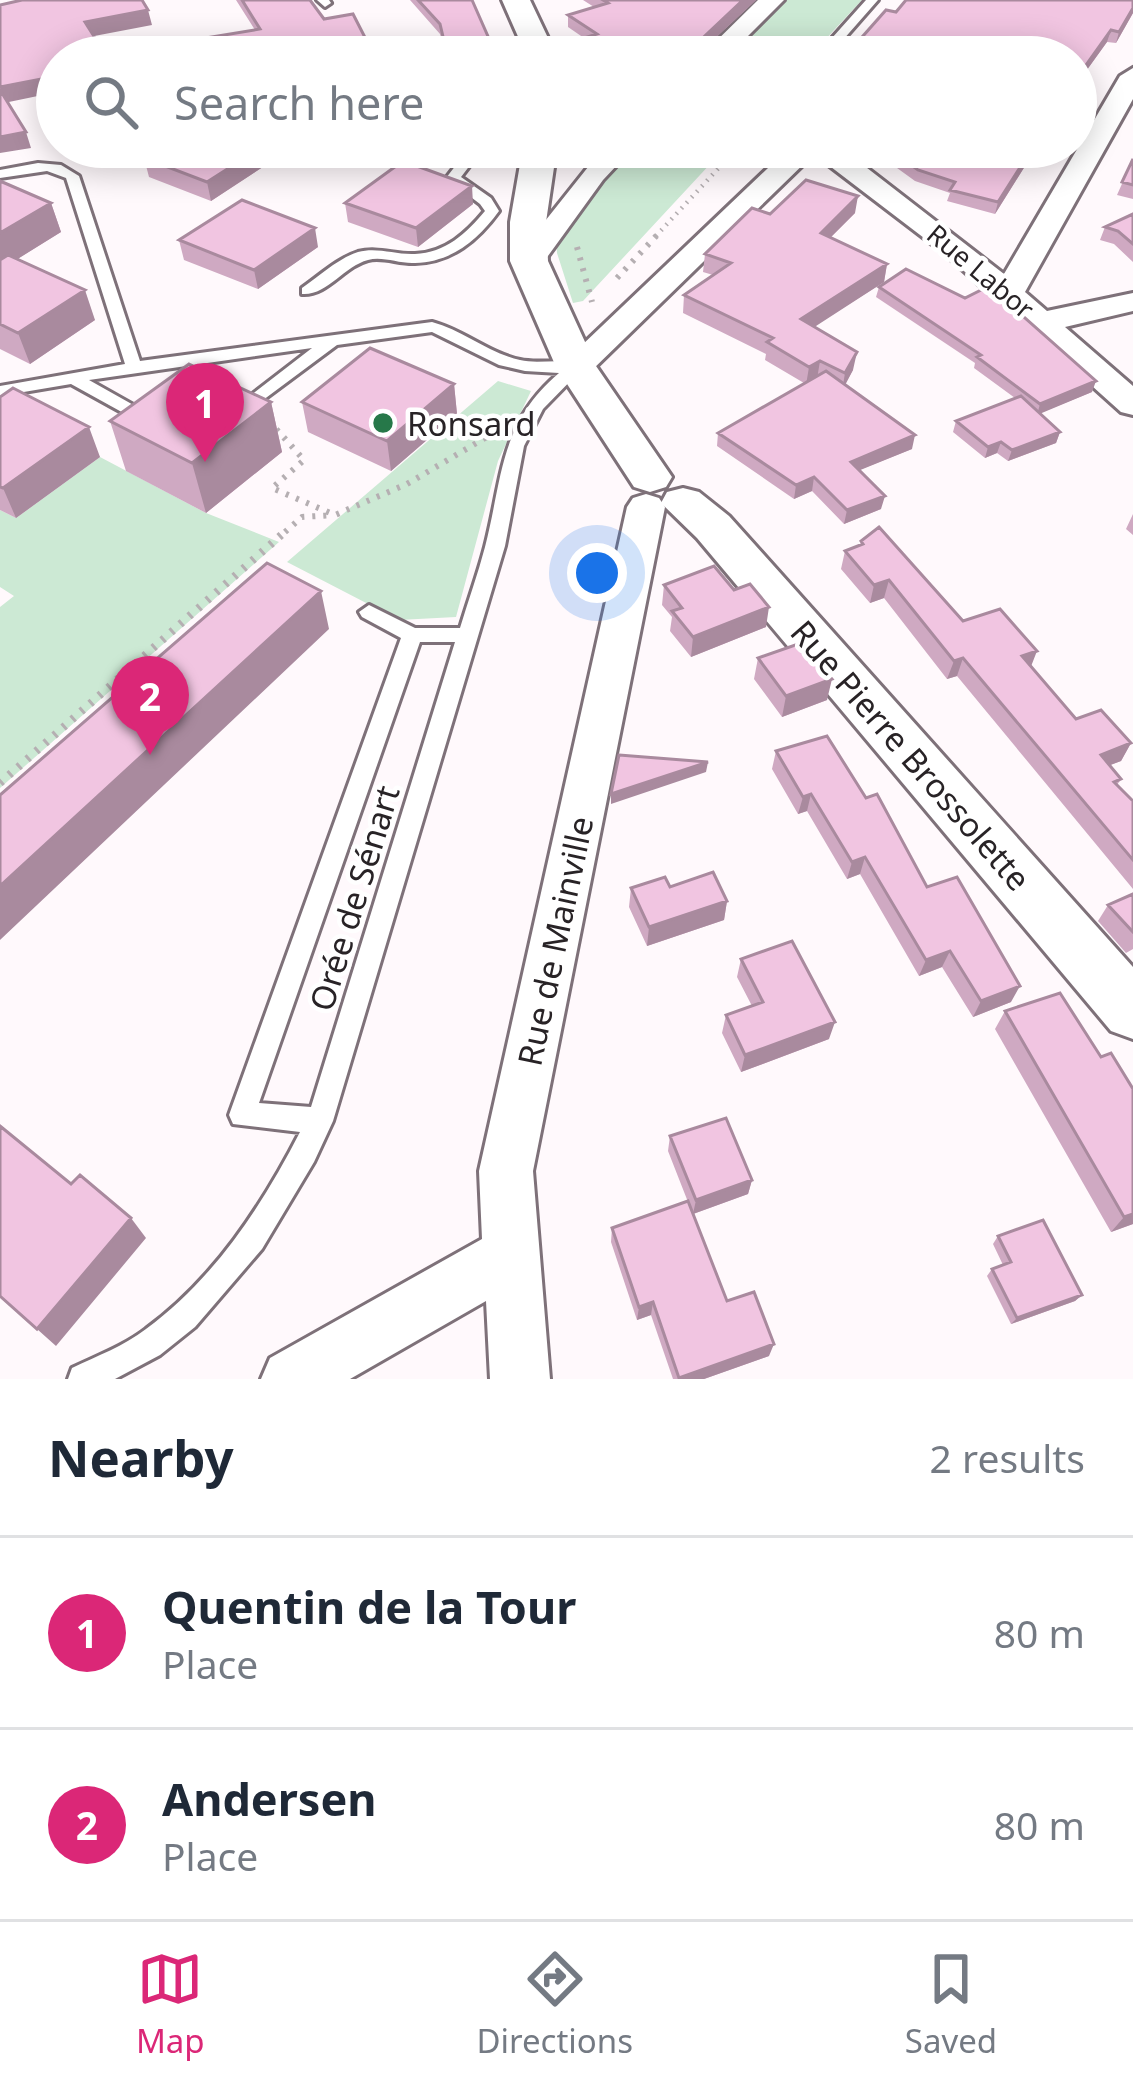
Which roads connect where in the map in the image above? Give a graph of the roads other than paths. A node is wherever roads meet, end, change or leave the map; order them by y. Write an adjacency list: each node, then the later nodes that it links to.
1 (516, 0): 4 (street)
2 (772, 0): 5 (street)
3 (872, 0): 6 (lane)
4 (532, 36)
5 (735, 36)
6 (839, 36)
7 (1133, 76): 8 (street)
8 (1097, 139)
9 (36, 167): 18 (lane)
10 (63, 168): 26 (lane)
11 (461, 168): 21 (lane)
12 (537, 168): 20 (street)
13 (568, 168): 19 (street)
14 (599, 168): 19 (street)
15 (784, 168): 27 (street)
16 (855, 168): 22 (street, Rue Labor)
17 (1080, 168): 22 (street)
18 (0, 174)
19 (593, 174): 20 (street)
20 (529, 261): 27 (street, Rue Pierre Brossolette)
21 (308, 291)
22 (1009, 293): 24 (street, Rue Labor)
23 (1133, 302): 24 (street)
24 (1043, 322): 30 (street, Rue Labor)
25 (338, 336): 26 (lane); 27 (lane); 31 (lane)
26 (134, 367): 28 (lane)
27 (576, 367): 33 (street, Rue Pierre Brossolette); 36 (lane, Orée de Sénart)
28 (75, 380): 29 (lane); 32 (lane)
29 (0, 391)
30 (1133, 404)
31 (243, 410)
32 (150, 422)
33 (660, 496): 37 (street, Rue Pierre Brossolette); 39 (street, Rue de Mainville)
34 (370, 612): 35 (lane)
35 (412, 635): 36 (lane); 38 (lane)
36 (468, 635): 38 (lane, Orée de Sénart)
37 (1133, 1012)
38 (320, 1121): 40 (lane, Orée de Sénart)
39 (512, 1254): 41 (street); 42 (street, Rue de Mainville)
40 (83, 1379)
41 (291, 1379)
42 (520, 1379)

